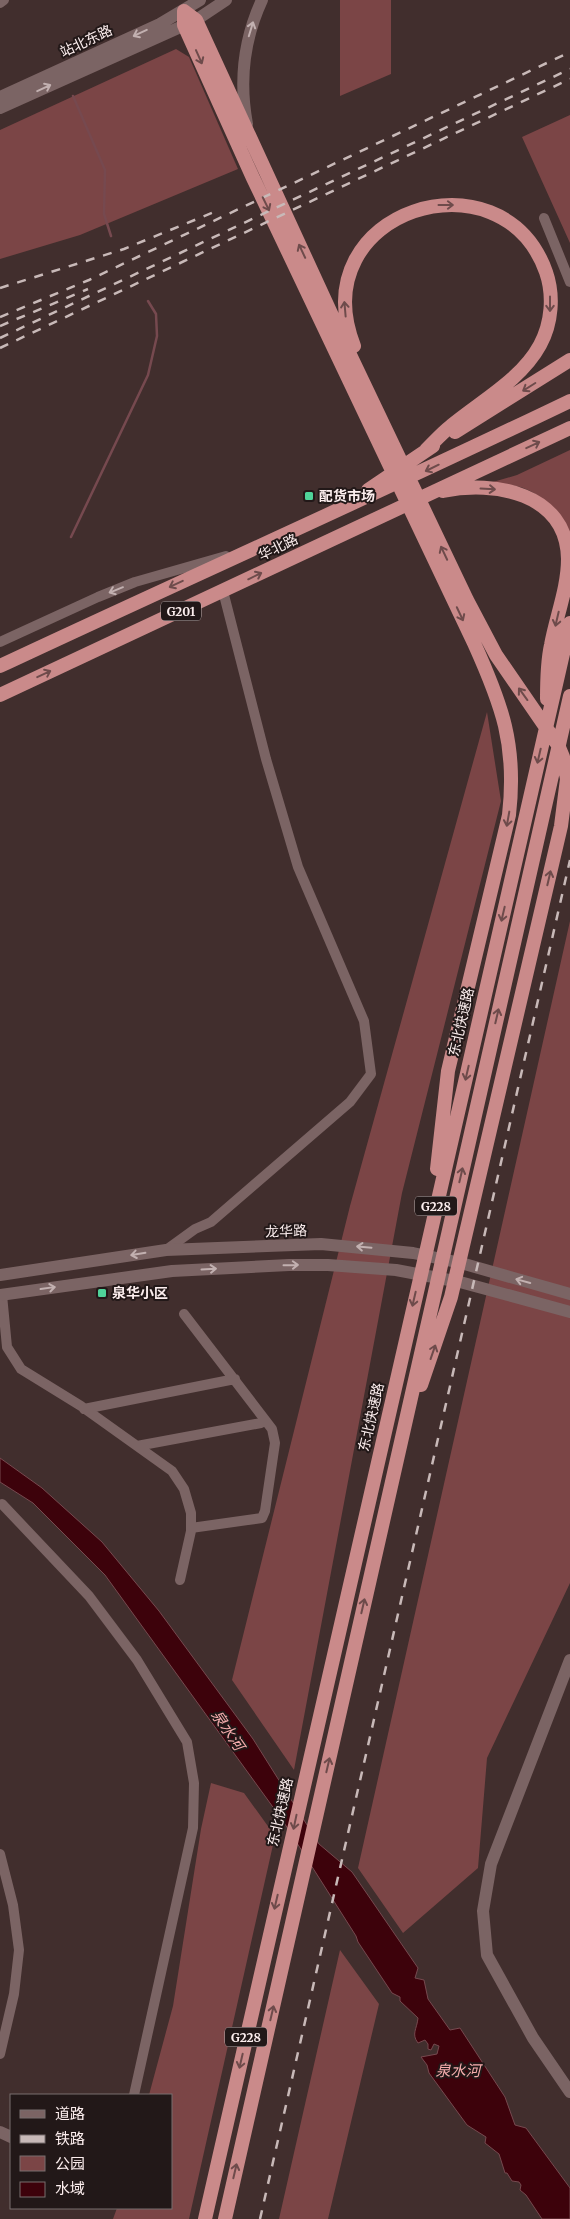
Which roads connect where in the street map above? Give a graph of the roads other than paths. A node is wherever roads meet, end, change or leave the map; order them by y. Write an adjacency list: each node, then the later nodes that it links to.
1 (4, 0): 5 (street)
2 (200, 0): 6 (street, 站北东路)
3 (226, 0): 7 (street, 站北东路)
4 (262, 0): 10 (street, one-way to 4)
5 (0, 3)
6 (184, 11): 7 (highway); 8 (street, 站北东路, one-way to 8)
7 (190, 22): 9 (street, 站北东路, one-way to 7); 10 (highway); 13 (highway, one-way to 13)
8 (0, 97)
9 (0, 108)
10 (253, 145): 13 (highway, one-way to 10)
11 (544, 218): 12 (street)
12 (570, 282)
13 (351, 360): 17 (highway, one-way to 17); 28 (highway, one-way to 28); 38 (highway, one-way to 13)
14 (570, 360): 17 (highway, one-way to 17)
15 (570, 400): 19 (highway, 华北路 / G201, one-way to 19)
16 (570, 428): 18 (highway, 华北路 / G201, one-way to 16)
17 (426, 450): 19 (highway)
18 (423, 496): 21 (highway, 华北路 / G201, one-way to 18); 27 (highway, one-way to 27)
19 (332, 514): 20 (highway, 华北路 / G201)
20 (246, 551): 23 (street, one-way to 23); 24 (highway, 华北路 / G201, one-way to 24)
21 (223, 591): 25 (highway, 华北路 / G201, one-way to 21); 29 (street)
22 (570, 623): 27 (highway, 东北快速路 / G228)
23 (0, 642)
24 (0, 666)
25 (0, 695)
26 (570, 696): 38 (highway, G228, one-way to 26)
27 (546, 725): 28 (highway, 东北快速路 / G228, one-way to 28)
28 (433, 1218): 48 (highway, 东北快速路 / G228, one-way to 48)
29 (166, 1250): 30 (street, 龙华路, one-way to 30); 31 (street, 龙华路, one-way to 29)
30 (0, 1275)
31 (570, 1294)
32 (1, 1295): 33 (street, one-way to 33); 36 (street)
33 (570, 1312)
34 (184, 1314): 35 (street)
35 (235, 1379): 36 (street); 37 (street)
36 (84, 1409): 39 (street)
37 (265, 1420): 39 (street); 41 (street)
38 (403, 1430): 49 (highway, G228, one-way to 38)
39 (137, 1446): 41 (street)
40 (2, 1504): 47 (street)
41 (191, 1528): 42 (street)
42 (180, 1580)
43 (570, 1660): 46 (street)
44 (0, 1854): 45 (street)
45 (0, 2054)
46 (569, 2089)
47 (134, 2094)
48 (205, 2219)
49 (225, 2219)

